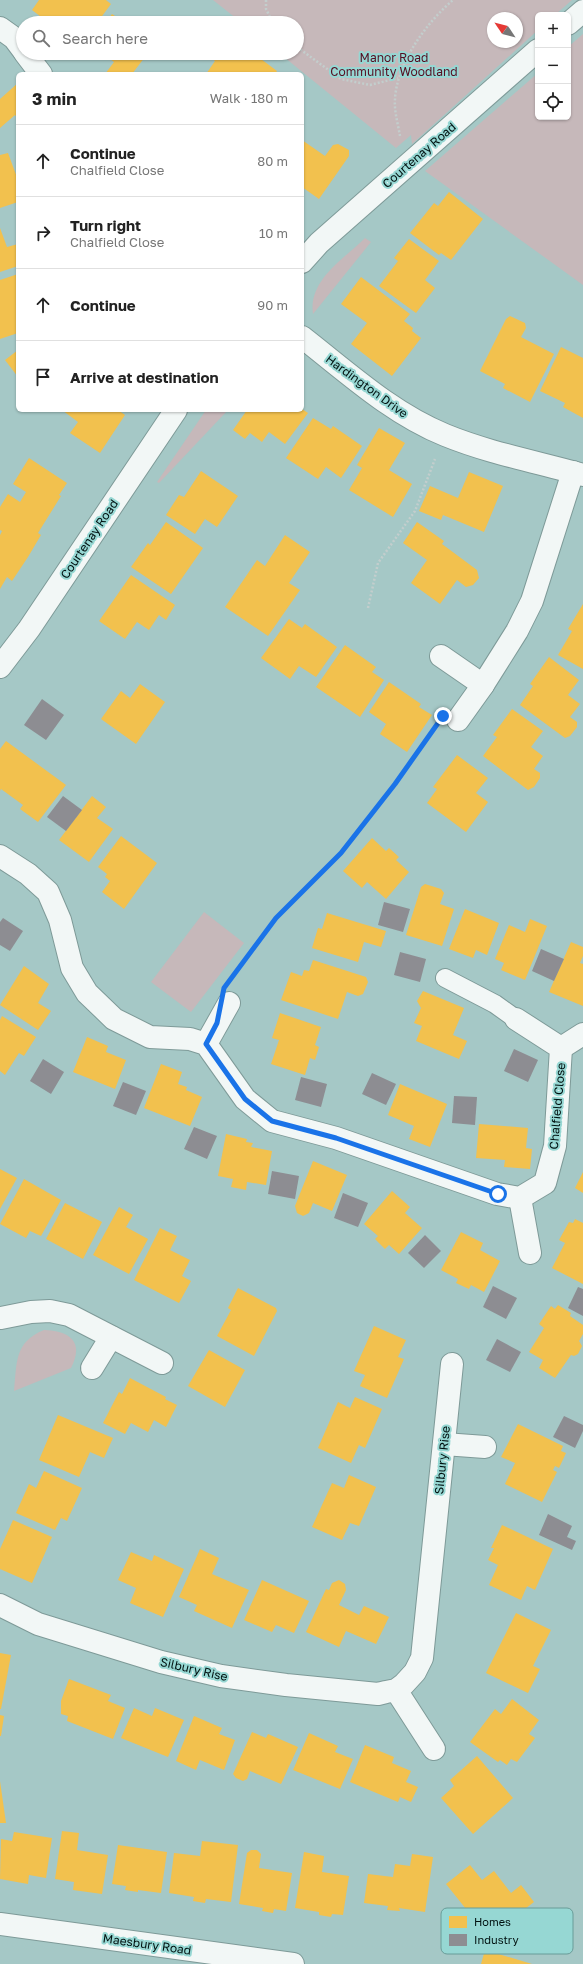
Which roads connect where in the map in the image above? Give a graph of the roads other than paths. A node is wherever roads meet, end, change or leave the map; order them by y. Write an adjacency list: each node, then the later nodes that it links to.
1 (583, 11): 2 (street)
2 (571, 21)
3 (0, 28): 4 (street)
4 (16, 41)
5 (535, 53): 8 (street, Courtenay Road)
6 (30, 60): 7 (street)
7 (39, 72)
8 (304, 260)
9 (304, 339): 11 (street, Hardington Drive)
10 (175, 412): 13 (street, Courtenay Road)
11 (578, 474): 14 (street, Hardington Drive)
12 (441, 656): 14 (street)
13 (0, 667)
14 (482, 685): 15 (street, Hardington Drive)
15 (448, 721)
16 (0, 856): 21 (street)
17 (445, 978): 19 (lane)
18 (229, 1003): 21 (street)
19 (516, 1019): 22 (street, Chalfield Close)
20 (583, 1034): 22 (street, Chalfield Close)
21 (206, 1044): 23 (street)
22 (561, 1048): 23 (street, Chalfield Close)
23 (520, 1198): 24 (street)
24 (530, 1253)
25 (0, 1320): 26 (street)
26 (111, 1337): 27 (street); 29 (street)
27 (162, 1363)
28 (452, 1364): 30 (street, Silbury Rise)
29 (92, 1368)
30 (444, 1444): 31 (street); 33 (street, Silbury Rise)
31 (485, 1447)
32 (0, 1605): 33 (street, Silbury Rise)
33 (396, 1690): 34 (street)
34 (434, 1749)
35 (0, 1924): 36 (street, Maesbury Road)
36 (293, 1964)

